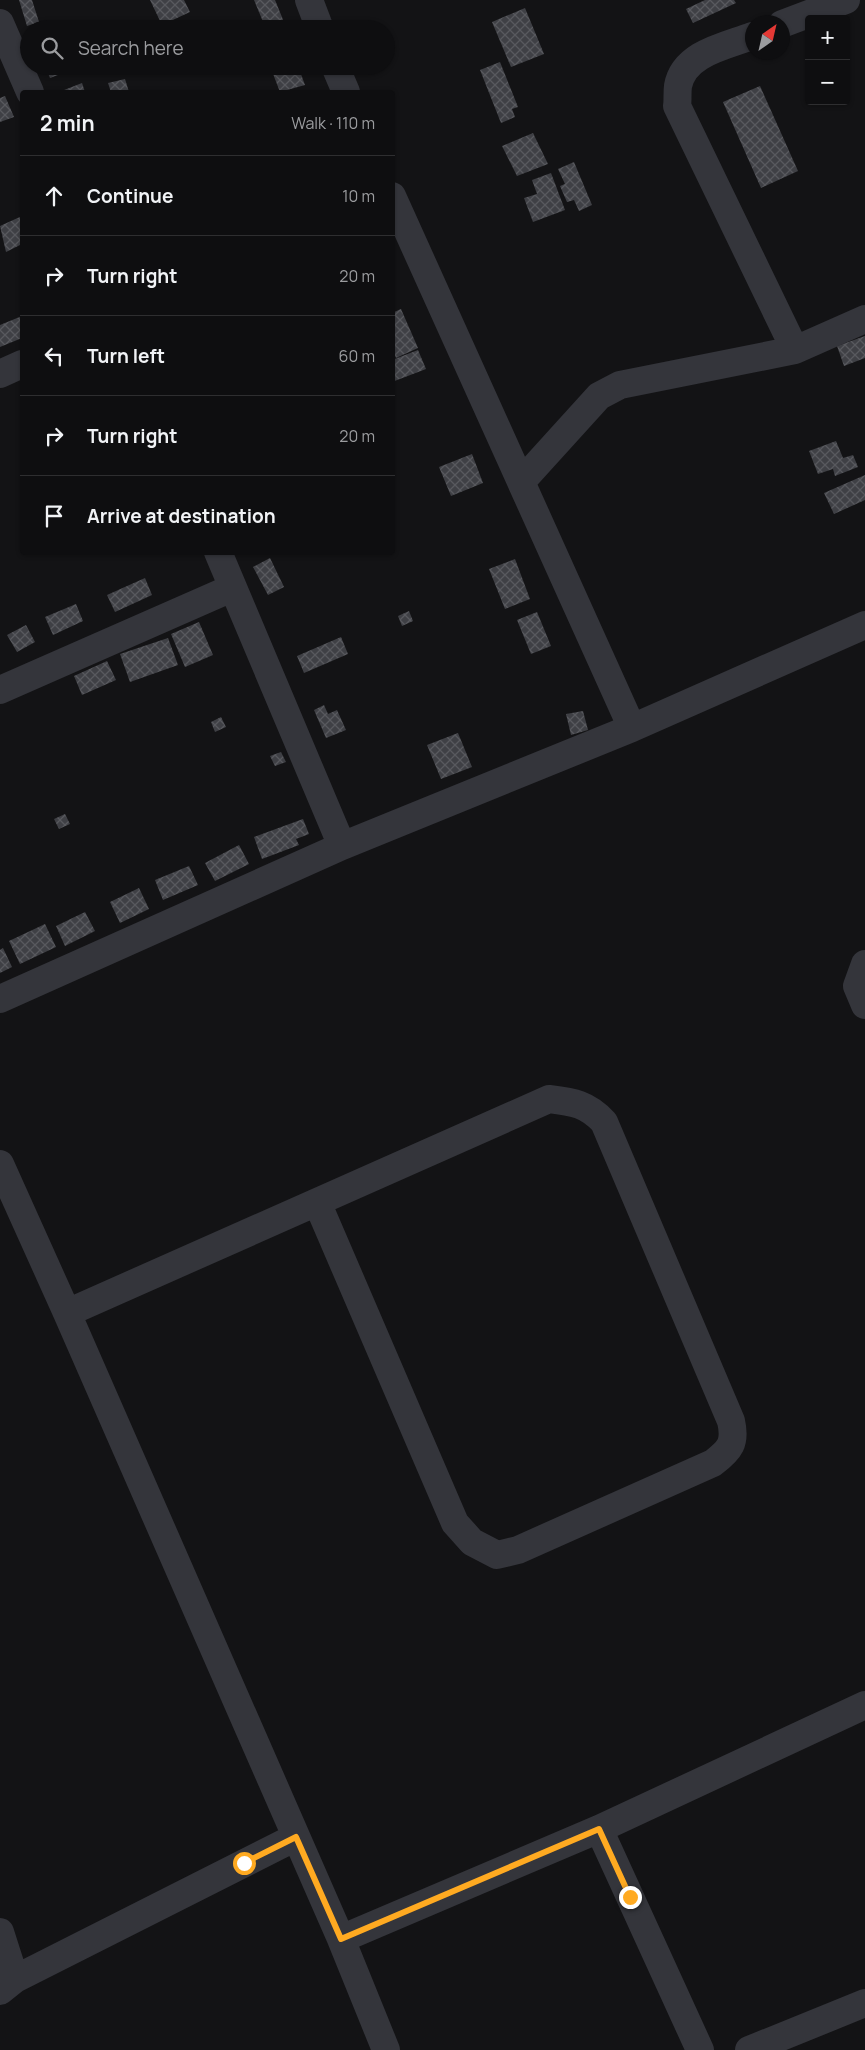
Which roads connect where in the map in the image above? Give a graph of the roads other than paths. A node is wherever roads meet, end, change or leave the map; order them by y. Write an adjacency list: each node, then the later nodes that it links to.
1 (309, 0): 3 (street)
2 (846, 0): 4 (street)
3 (317, 20)
4 (790, 21)
5 (0, 23): 8 (street)
6 (745, 39): 12 (street)
7 (339, 75): 9 (street)
8 (17, 79)
9 (345, 90)
10 (395, 203): 15 (street)
11 (865, 319): 12 (street)
12 (795, 350): 15 (street)
13 (20, 365): 14 (street)
14 (0, 374)
15 (521, 482): 20 (street)
16 (219, 555): 17 (street)
17 (232, 588): 19 (street); 21 (street)
18 (865, 625): 20 (street)
19 (0, 690)
20 (632, 728): 21 (street)
21 (342, 846): 23 (street)
22 (865, 964): 24 (street)
23 (0, 999)
24 (865, 1005)
25 (0, 1164): 27 (street)
26 (317, 1202): 26 (street); 27 (street)
27 (67, 1312): 30 (street)
28 (865, 1705): 29 (street)
29 (599, 1829): 32 (street); 36 (street)
30 (296, 1837): 32 (street); 33 (street)
31 (0, 1932): 33 (street)
32 (341, 1939): 35 (street)
33 (8, 1985)
34 (865, 2003): 37 (street)
35 (386, 2050)
36 (700, 2050)
37 (749, 2050)

